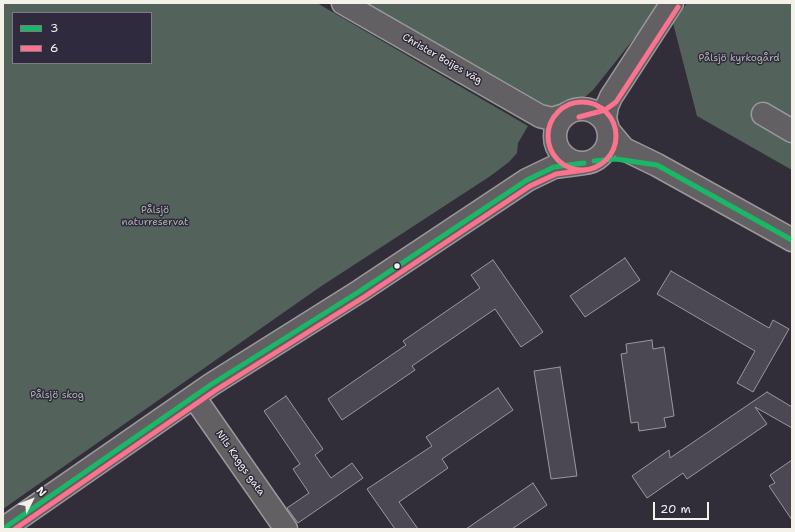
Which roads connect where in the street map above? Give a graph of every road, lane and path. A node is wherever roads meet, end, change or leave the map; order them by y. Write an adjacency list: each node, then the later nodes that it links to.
1 (343, 3): 5 (street, Christer Boijes väg)
2 (672, 3): 3 (street)
3 (611, 97): 5 (street); 6 (street)
4 (763, 114): 7 (street)
5 (563, 122): 6 (street); 8 (street); 10 (street)
6 (608, 128): 8 (street); 9 (street)
7 (792, 131)
8 (589, 162): 9 (street); 10 (street)
9 (657, 165): 11 (street)
10 (527, 180): 12 (street)
11 (792, 240)
12 (194, 397): 13 (street); 14 (street, Nils Kaggs gata)
13 (13, 526)
14 (286, 529)

